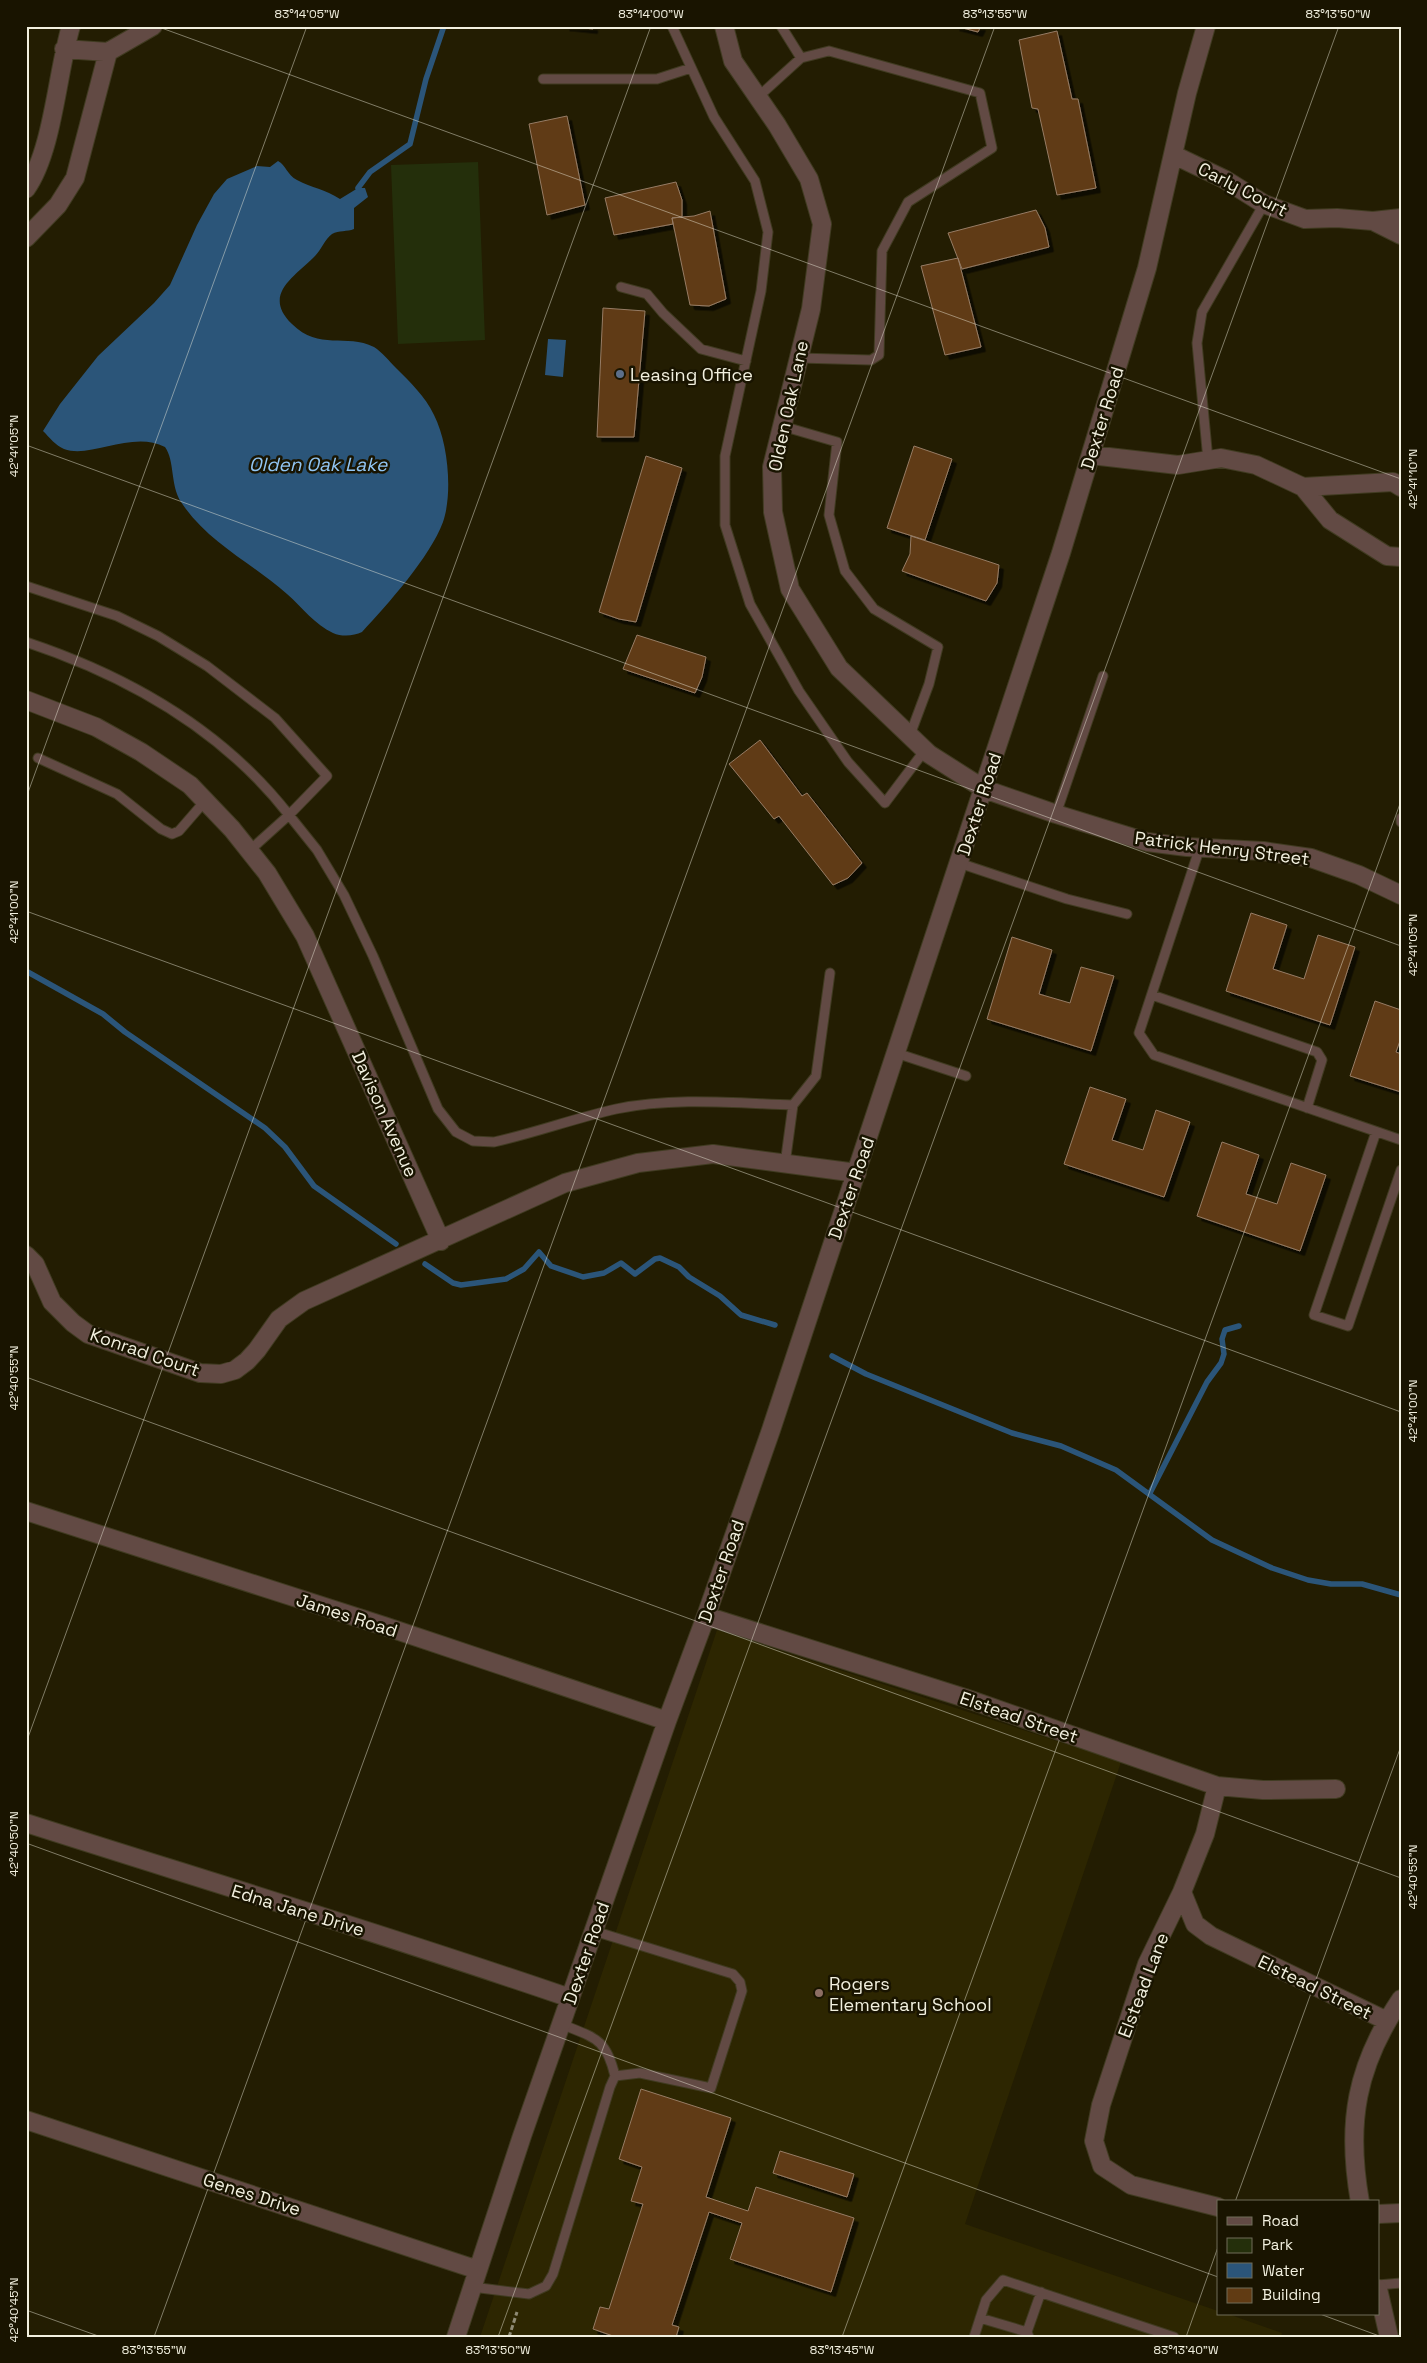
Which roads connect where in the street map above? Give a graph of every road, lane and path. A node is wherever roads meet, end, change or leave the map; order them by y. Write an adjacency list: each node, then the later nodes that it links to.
1 (71, 26): 7 (street)
2 (153, 26): 8 (street)
3 (672, 26): 10 (lane)
4 (724, 26): 12 (street, Olden Oak Lane)
5 (781, 26): 9 (lane)
6 (1206, 26): 13 (street, Dexter Road)
7 (64, 49): 8 (street); 14 (street)
8 (108, 52): 19 (street)
9 (802, 58): 12 (lane); 21 (lane)
10 (691, 68): 11 (lane); 22 (lane)
11 (543, 79)
12 (758, 97): 21 (street, Olden Oak Lane)
13 (1174, 155): 15 (street, Carly Court); 24 (street, Dexter Road)
14 (26, 188)
15 (1264, 204): 17 (street, Carly Court); 25 (lane)
16 (1401, 218): 17 (street, Carly Court)
17 (1373, 221): 18 (street, Carly Court)
18 (1401, 235)
19 (26, 238)
20 (620, 288): 22 (lane)
21 (799, 358): 23 (street, Olden Oak Lane)
22 (746, 361): 34 (lane)
23 (782, 426): 33 (street, Olden Oak Lane); 33 (lane)
24 (1091, 455): 25 (street); 36 (street, Dexter Road)
25 (1208, 460): 26 (street)
26 (1303, 487): 27 (street); 28 (street)
27 (1401, 487)
28 (1401, 558)
29 (26, 586): 39 (lane)
30 (26, 642): 39 (lane)
31 (1103, 676): 38 (lane)
32 (26, 700): 37 (street, Davison Avenue)
33 (910, 735): 34 (street, Olden Oak Lane)
34 (925, 750): 36 (street, Olden Oak Lane)
35 (38, 758): 37 (lane)
36 (984, 789): 38 (street, Patrick Henry Street); 42 (street, Dexter Road)
37 (205, 801): 41 (street, Davison Avenue)
38 (1056, 814): 40 (street, Patrick Henry Street)
39 (288, 815): 41 (lane); 49 (lane)
40 (1200, 848): 43 (street, Patrick Henry Street); 46 (lane)
41 (249, 851): 56 (street, Davison Avenue)
42 (959, 863): 44 (lane); 47 (street, Dexter Road)
43 (1401, 895)
44 (1127, 914)
45 (830, 974): 49 (lane)
46 (1152, 995): 50 (lane); 50 (lane)
47 (896, 1053): 48 (lane); 55 (street, Dexter Road)
48 (966, 1076)
49 (793, 1105): 53 (lane)
50 (1307, 1108): 51 (lane)
51 (1376, 1132): 52 (lane); 54 (lane)
52 (1401, 1140)
53 (785, 1164): 55 (street); 56 (street)
54 (1401, 1170)
55 (857, 1173): 59 (street, Dexter Road)
56 (441, 1241): 57 (street, Konrad Court)
57 (26, 1254)
58 (26, 1511): 60 (street, James Road)
59 (706, 1616): 60 (street, Dexter Road); 61 (street, Elstead Street)
60 (667, 1721): 65 (street, Dexter Road)
61 (1217, 1786): 62 (street, Elstead Street); 64 (street, Elstead Lane)
62 (1336, 1789)
63 (26, 1823): 66 (street, Edna Jane Drive)
64 (1182, 1892): 68 (street, Elstead Street); 73 (street, Elstead Lane)
65 (594, 1931): 66 (street, Dexter Road); 70 (lane)
66 (570, 1998): 69 (street, Dexter Road)
67 (1401, 1999): 68 (street)
68 (1387, 2021): 72 (street)
69 (561, 2024): 70 (lane); 76 (street, Dexter Road)
70 (615, 2076): 76 (lane)
71 (26, 2120): 76 (street, Genes Drive)
72 (1360, 2200)
73 (1217, 2208)
74 (1401, 2212): 75 (street)
75 (1380, 2214)
76 (475, 2279): 84 (street, Dexter Road)
77 (1401, 2283): 78 (lane)
78 (1380, 2287)
79 (1041, 2292): 82 (lane); 83 (lane); 87 (lane)
80 (1380, 2296): 88 (street)
81 (517, 2312): 85 (path)
82 (980, 2318): 83 (lane); 86 (lane)
83 (1028, 2334)
84 (456, 2337)
85 (508, 2337)
86 (974, 2337)
87 (1174, 2337)
88 (1389, 2337)

